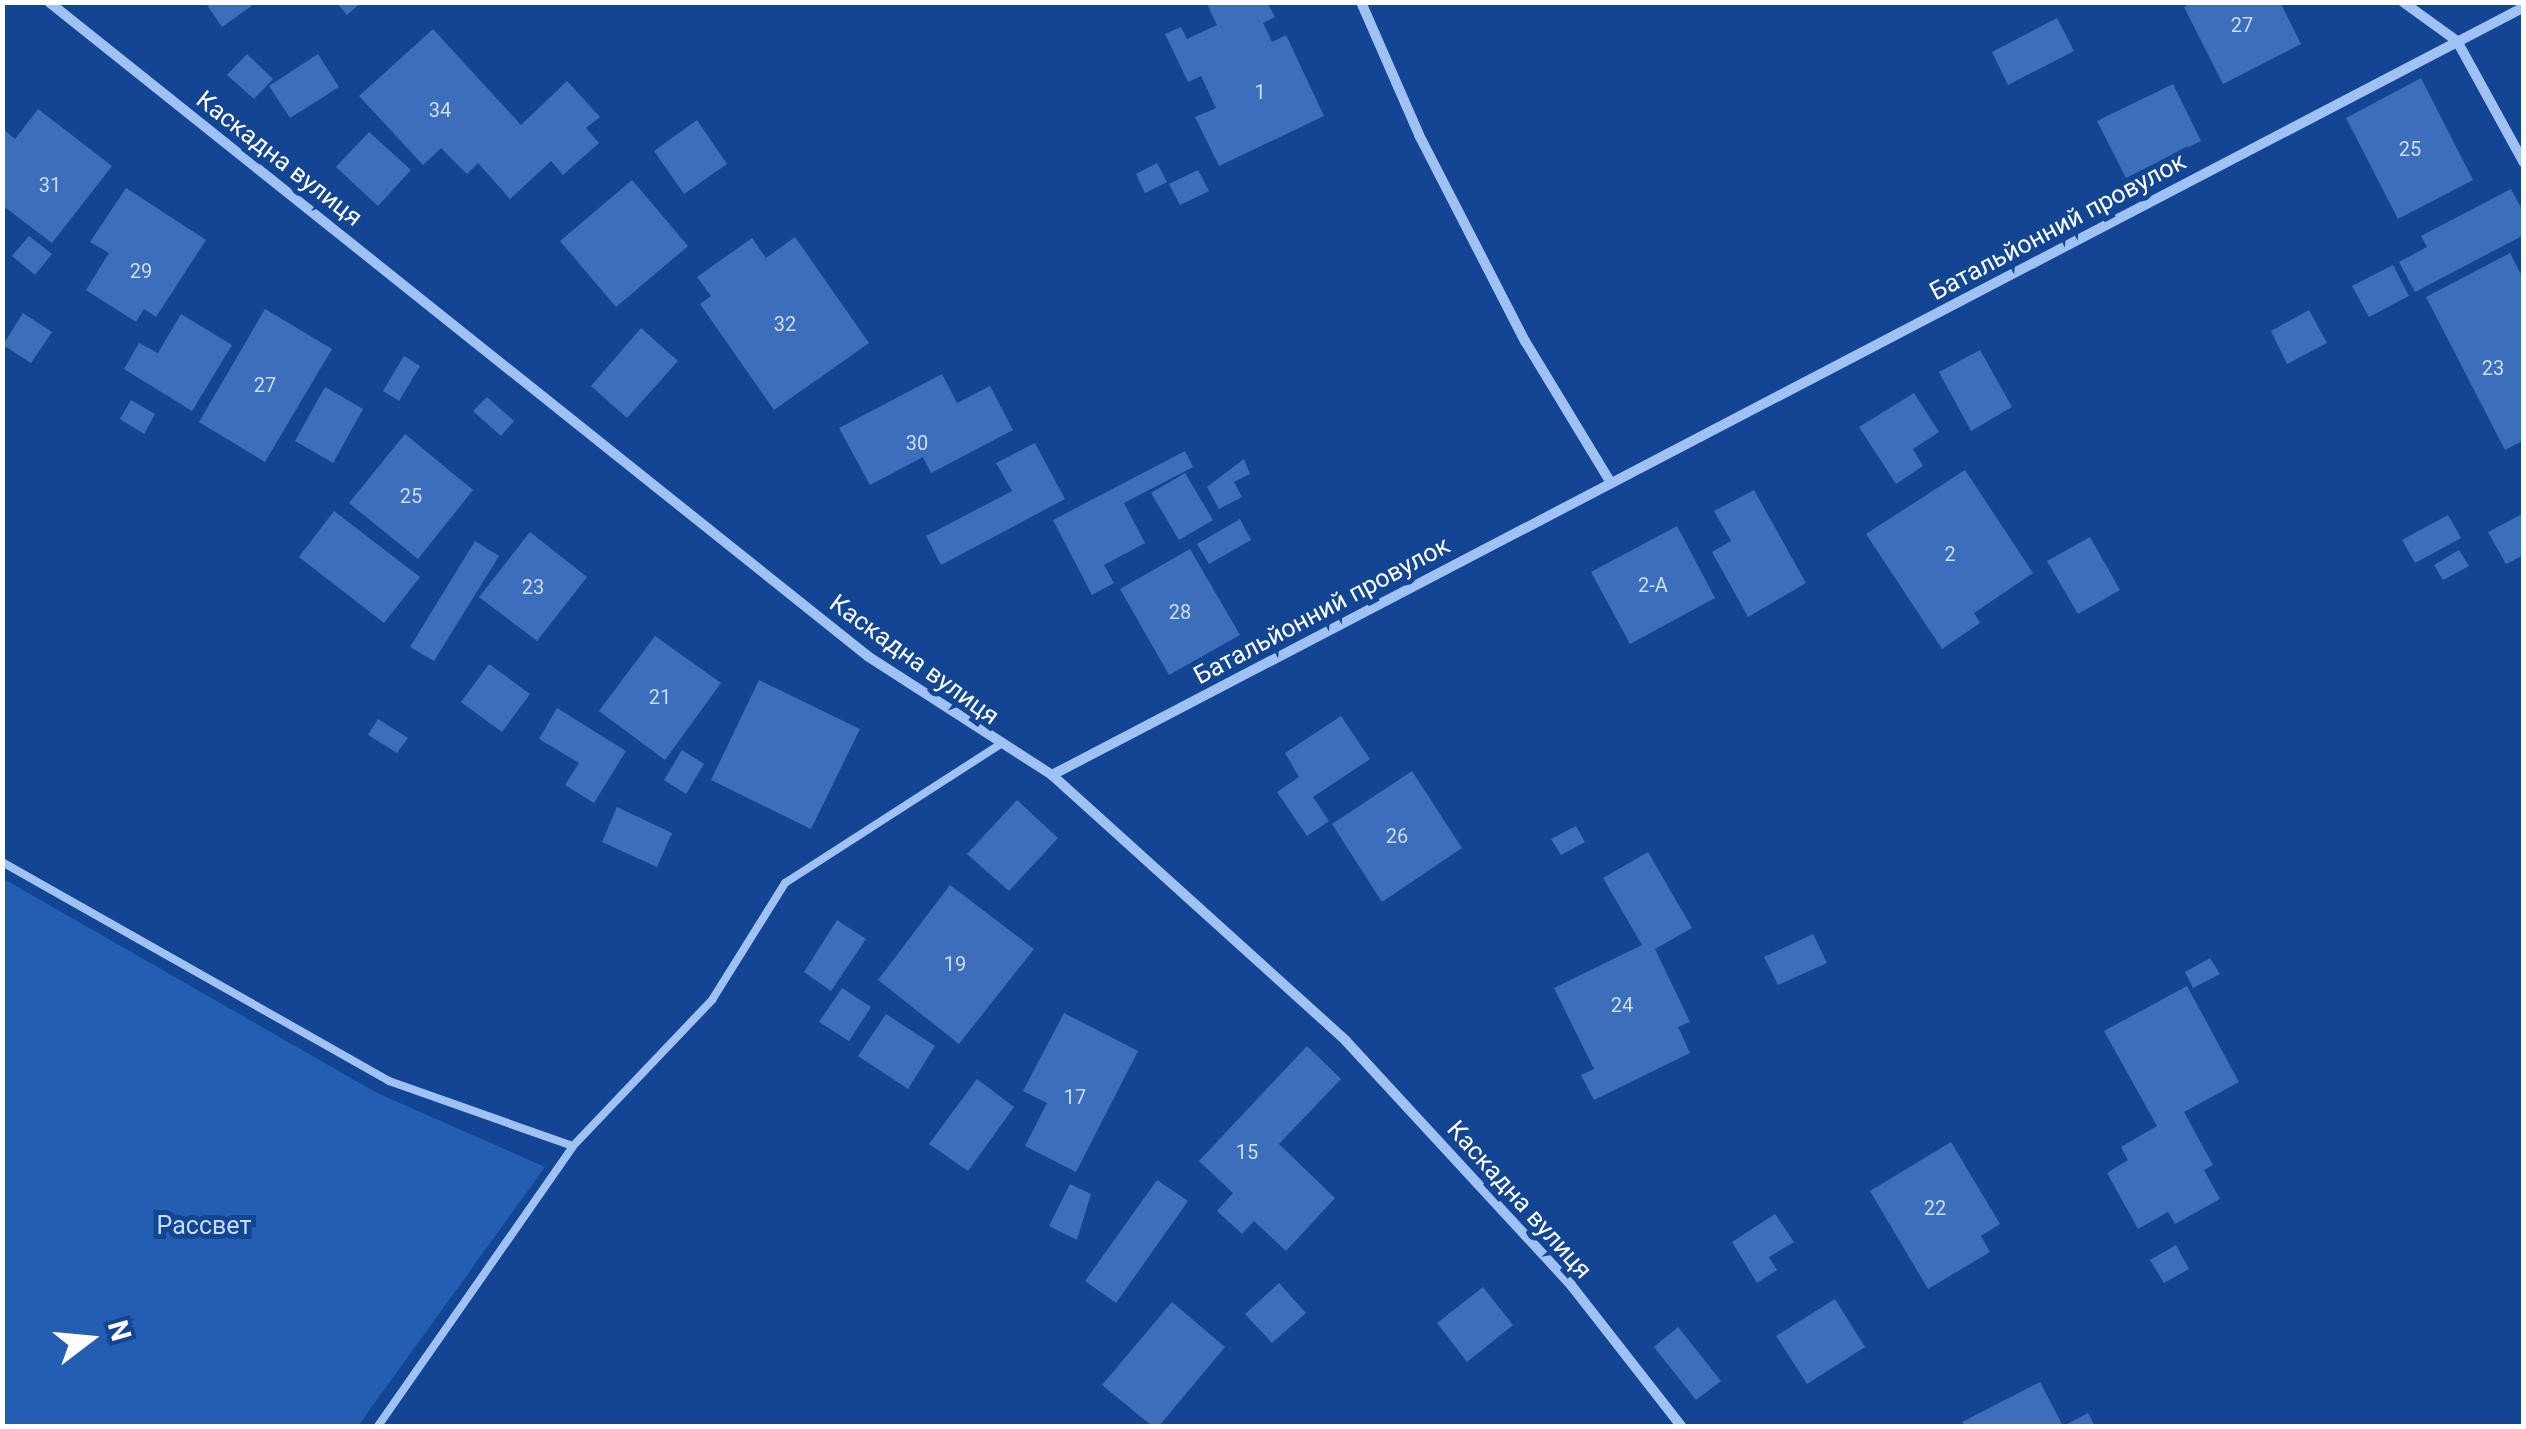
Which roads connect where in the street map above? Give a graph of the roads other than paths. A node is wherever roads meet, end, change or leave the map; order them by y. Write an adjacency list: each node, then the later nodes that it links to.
1 (49, 2): 8 (street, Каскадна вулиця)
2 (1361, 2): 7 (street)
3 (2402, 2): 5 (street)
4 (2524, 7): 5 (street, Батальйонний провулок)
5 (2457, 41): 6 (street); 7 (street, Батальйонний провулок)
6 (2524, 162)
7 (1610, 483): 9 (street, Батальйонний провулок)
8 (998, 745): 9 (street, Каскадна вулиця); 11 (lane)
9 (1052, 775): 13 (street, Каскадна вулиця)
10 (2, 862): 11 (lane)
11 (574, 1146): 12 (lane)
12 (378, 1426)
13 (1682, 1426)

